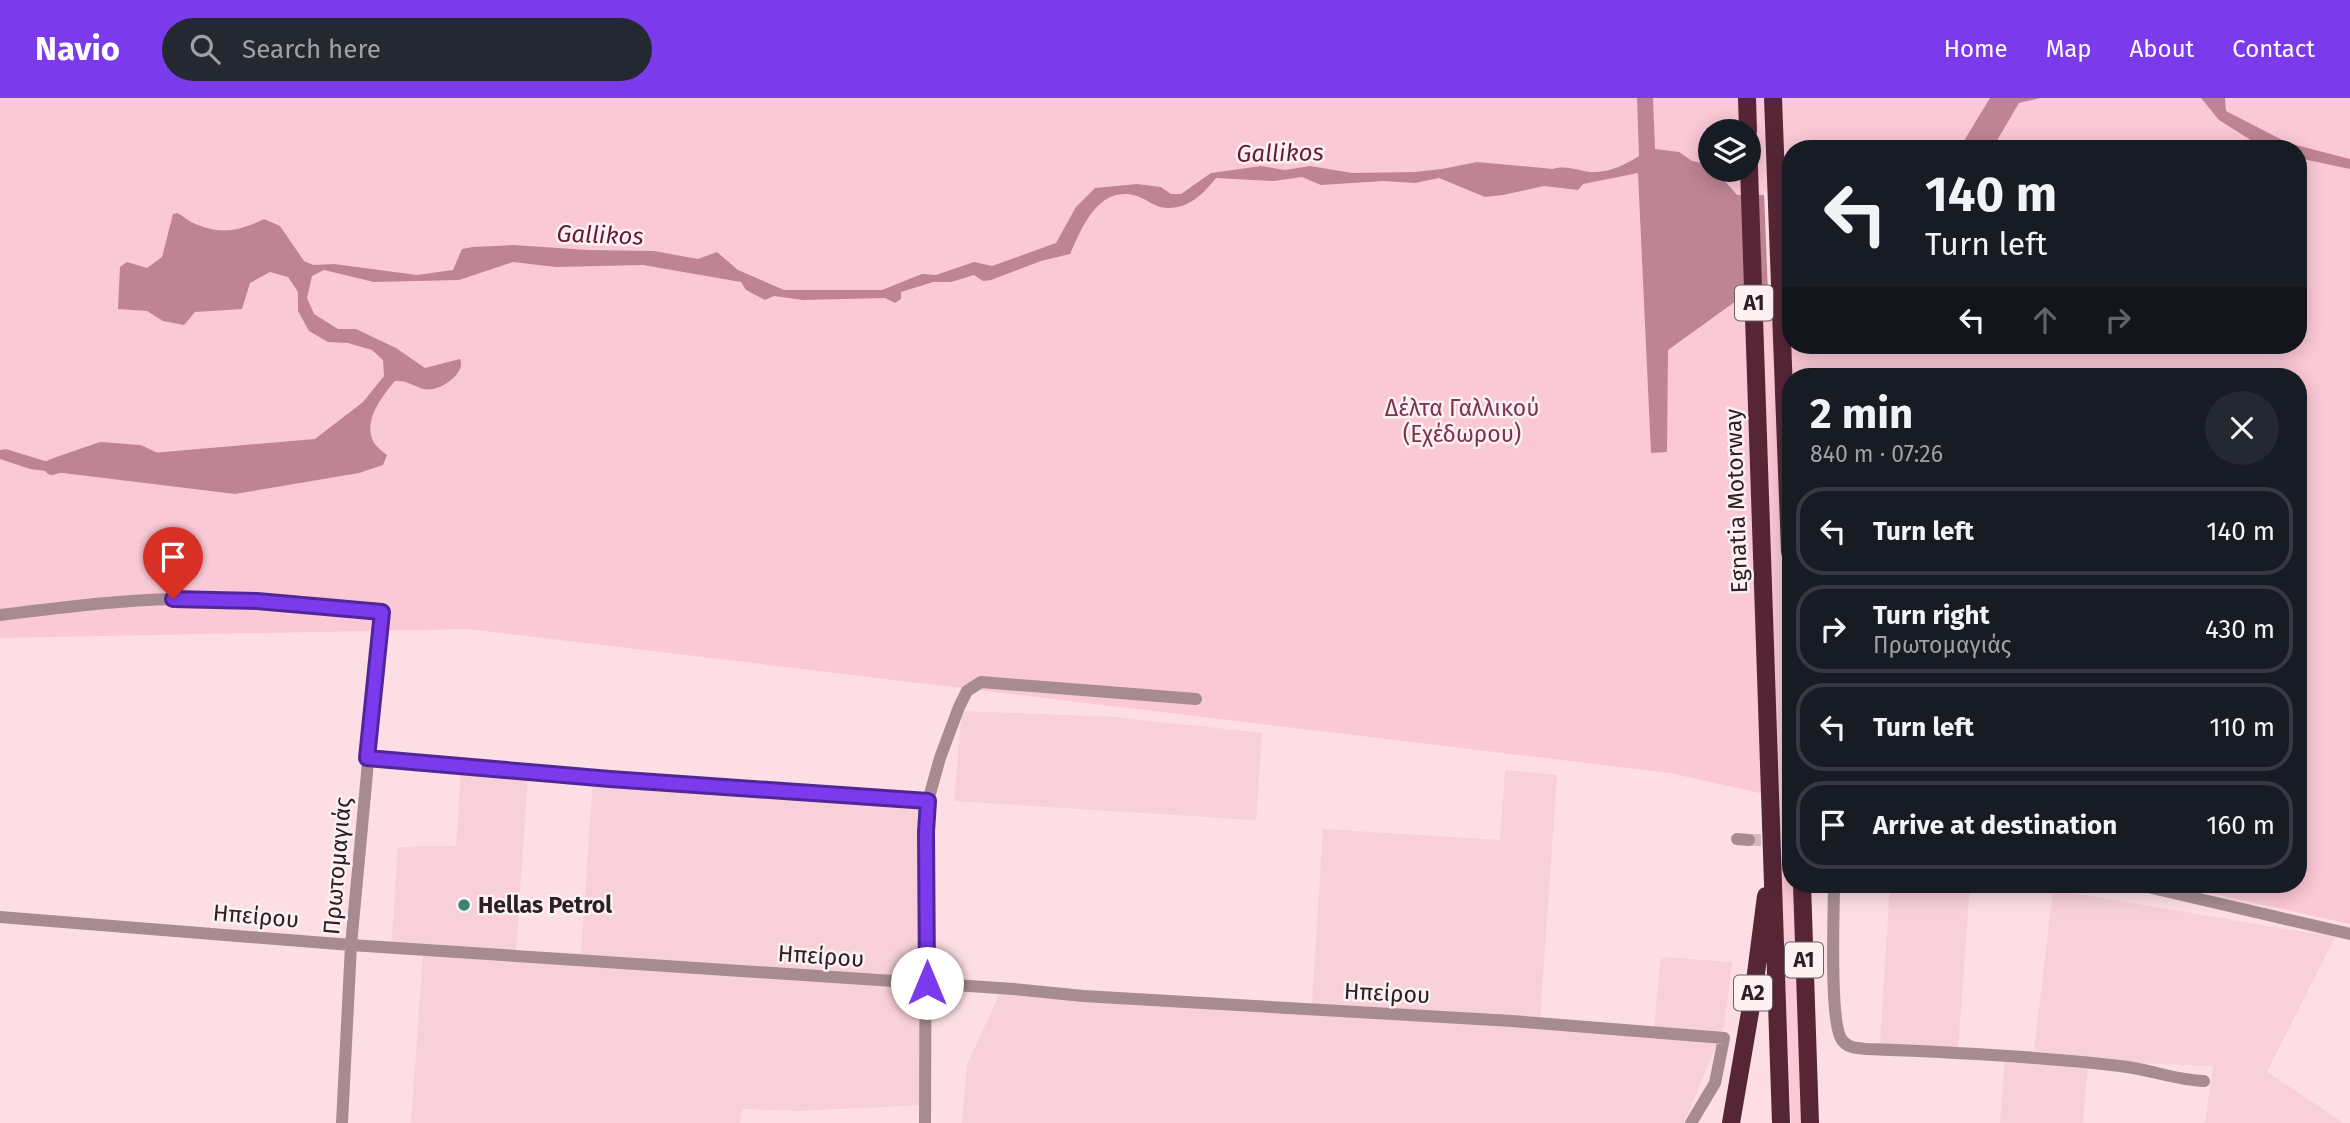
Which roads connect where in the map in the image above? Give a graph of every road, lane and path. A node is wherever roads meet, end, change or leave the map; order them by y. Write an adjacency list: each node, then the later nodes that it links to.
1 (1747, 98): 3 (highway)
2 (1773, 98): 5 (highway, Α1)
3 (1748, 119)
4 (1749, 182): 10 (highway, Egnatia Motorway / Α1)
5 (1782, 335)
6 (0, 615): 8 (street, Πρωτομαγιάς)
7 (1196, 699): 9 (street)
8 (367, 758): 9 (street); 16 (street, Πρωτομαγιάς)
9 (928, 801): 17 (street)
10 (1772, 862): 23 (highway, Α2); 24 (highway, Α1)
11 (1802, 893): 18 (highway, Α1)
12 (1834, 893): 19 (street)
13 (2174, 893): 15 (street)
14 (0, 916): 16 (street, Ηπείρου)
15 (2350, 934)
16 (351, 945): 17 (street, Ηπείρου); 20 (street, Πρωτομαγιάς)
17 (927, 983): 21 (street); 22 (street, Ηπείρου)
18 (1807, 1036): 25 (highway, Α1); 26 (highway)
19 (2204, 1082)
20 (342, 1123)
21 (925, 1123)
22 (1691, 1123)
23 (1731, 1123)
24 (1781, 1123)
25 (1810, 1123)
26 (1818, 1123)

